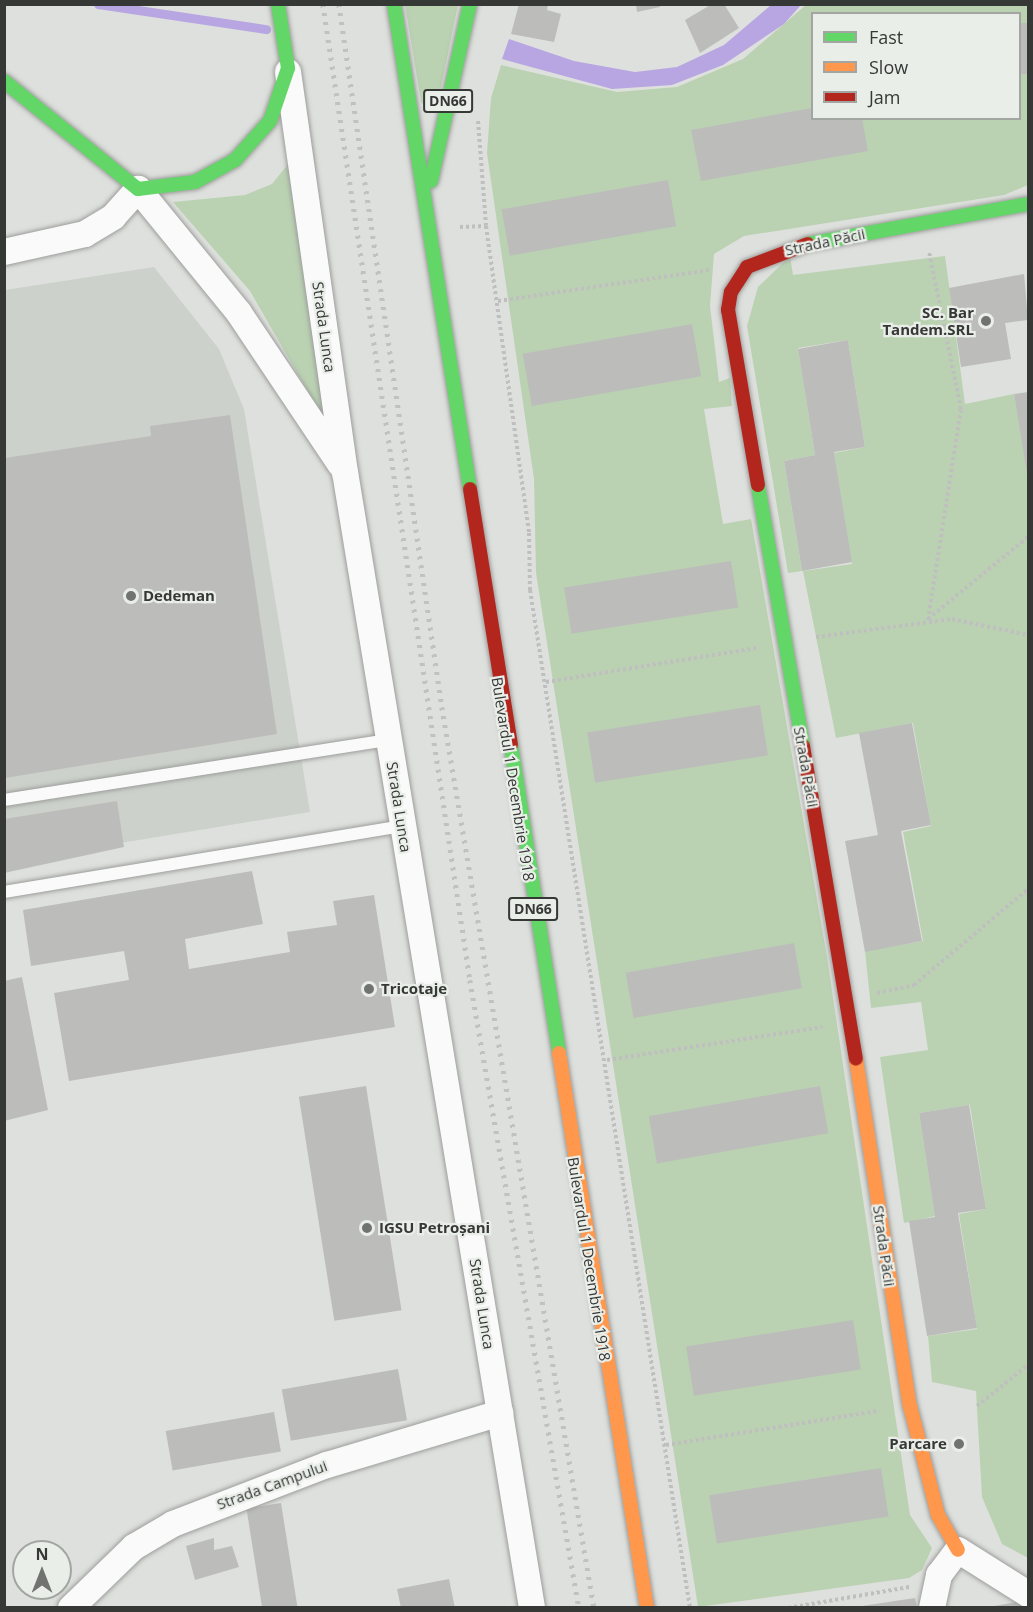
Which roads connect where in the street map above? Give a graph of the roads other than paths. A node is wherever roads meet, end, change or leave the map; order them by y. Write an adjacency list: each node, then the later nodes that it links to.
1 (278, 4): 4 (main road, Strada Lunca)
2 (394, 4): 7 (main road, Bulevardul 1 Decembrie 1918 / DN66)
3 (470, 4): 7 (main road, Bulevardul 1 Decembrie 1918 / DN66)
4 (288, 68): 6 (main road); 10 (street, Strada Lunca)
5 (4, 81): 6 (main road)
6 (138, 189): 9 (street); 10 (street)
7 (428, 198): 20 (main road, Bulevardul 1 Decembrie 1918 / DN66)
8 (1029, 204): 16 (main road, Strada Păcii)
9 (4, 252)
10 (345, 472): 11 (street, Strada Lunca)
11 (388, 740): 12 (lane); 13 (street, Strada Lunca)
12 (4, 800)
13 (402, 826): 14 (lane); 15 (street, Strada Lunca)
14 (4, 892)
15 (500, 1413): 18 (street, Strada Campului); 19 (street, Strada Lunca)
16 (958, 1551): 17 (street, Strada Păcii); 21 (street)
17 (1029, 1594)
18 (71, 1608)
19 (532, 1608)
20 (647, 1608)
21 (932, 1608)

